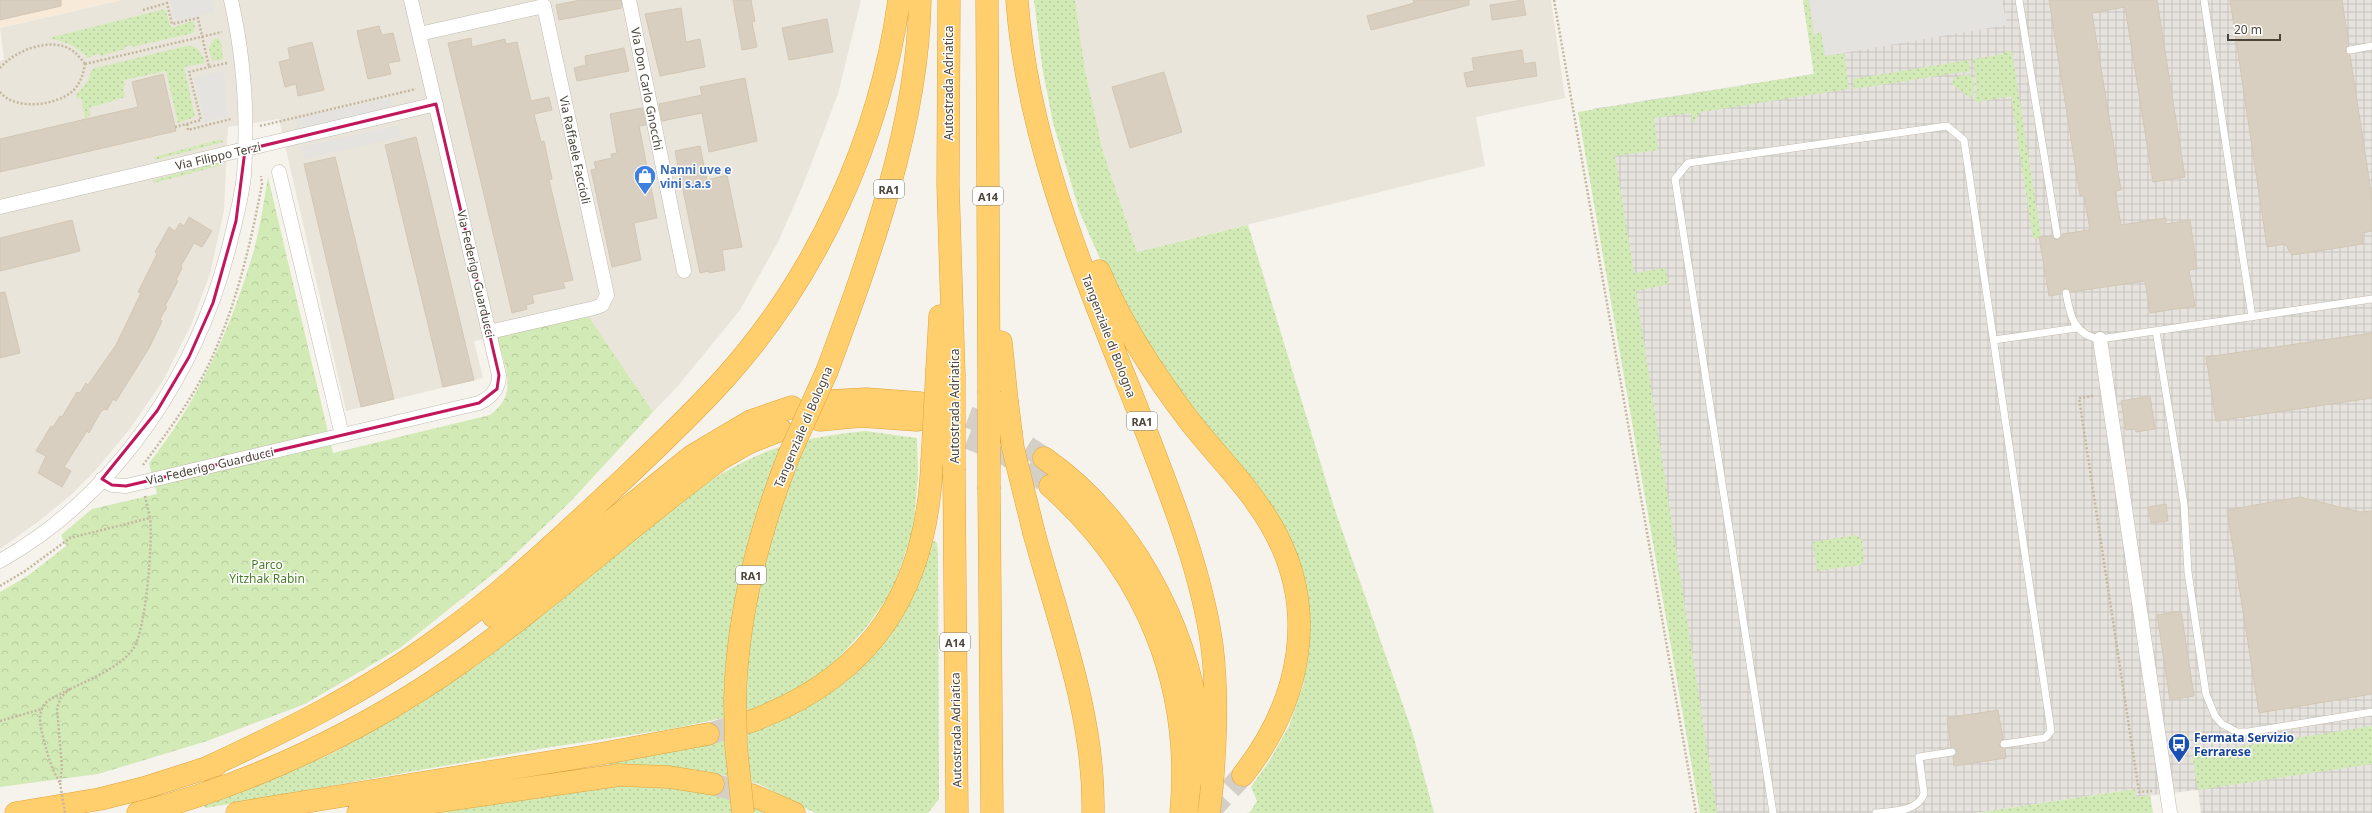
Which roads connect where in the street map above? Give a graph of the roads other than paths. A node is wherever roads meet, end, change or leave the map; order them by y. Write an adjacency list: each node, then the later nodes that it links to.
1 (231, 0): 16 (street)
2 (411, 0): 11 (street, Via Federigo Guarducci)
3 (629, 0): 20 (street, Via Don Carlo Gnocchi)
4 (899, 0): 45 (highway)
5 (920, 0): 48 (highway, Tangenziale di Bologna / RA1, bridge)
6 (949, 0): 29 (highway, Autostrada Adriatica / A14)
7 (987, 0): 30 (highway, A14)
8 (1017, 0): 14 (highway, Tangenziale di Bologna / RA1)
9 (2019, 0): 19 (lane)
10 (2204, 0): 23 (lane)
11 (419, 34): 15 (street, Via Federigo Guarducci); 26 (street, Via Raffaele Faccioli)
12 (2372, 46): 13 (lane)
13 (2350, 50)
14 (1026, 65): 46 (highway); 49 (highway, Tangenziale di Bologna / RA1, bridge)
15 (436, 104): 16 (street, Via Filippo Terzi); 26 (street, Via Federigo Guarducci)
16 (245, 150): 18 (street, Via Filippo Terzi); 37 (street)
17 (279, 172): 35 (street)
18 (0, 207)
19 (2057, 235)
20 (684, 271)
21 (2066, 293): 24 (lane)
22 (2372, 299): 23 (lane)
23 (2252, 316): 25 (lane)
24 (2077, 328): 27 (lane); 28 (lane)
25 (2156, 331): 27 (lane); 40 (lane)
26 (490, 332): 35 (street, Via Federigo Guarducci)
27 (2100, 339): 60 (street)
28 (1994, 340): 43 (lane); 58 (lane)
29 (945, 372): 41 (highway, bridge); 55 (highway, Autostrada Adriatica / A14, bridge)
30 (998, 396): 56 (highway, A14, bridge); 57 (highway, bridge)
31 (792, 407): 45 (highway)
32 (824, 410): 33 (highway)
33 (918, 411)
34 (782, 430): 51 (highway)
35 (342, 435): 37 (street, Via Federigo Guarducci)
36 (1044, 458): 49 (highway)
37 (102, 479): 39 (street)
38 (1050, 486): 49 (highway)
39 (0, 561)
40 (2372, 712)
41 (749, 722)
42 (708, 734): 52 (highway)
43 (2004, 744)
44 (1952, 752): 59 (lane)
45 (202, 770): 50 (highway)
46 (1243, 775)
47 (713, 784): 53 (highway)
48 (747, 804): 54 (highway)
49 (1197, 811)
50 (16, 813)
51 (138, 813)
52 (237, 813)
53 (358, 813)
54 (794, 813)
55 (957, 813)
56 (992, 813)
57 (1093, 813)
58 (1773, 813)
59 (1876, 813)
60 (2170, 813)

